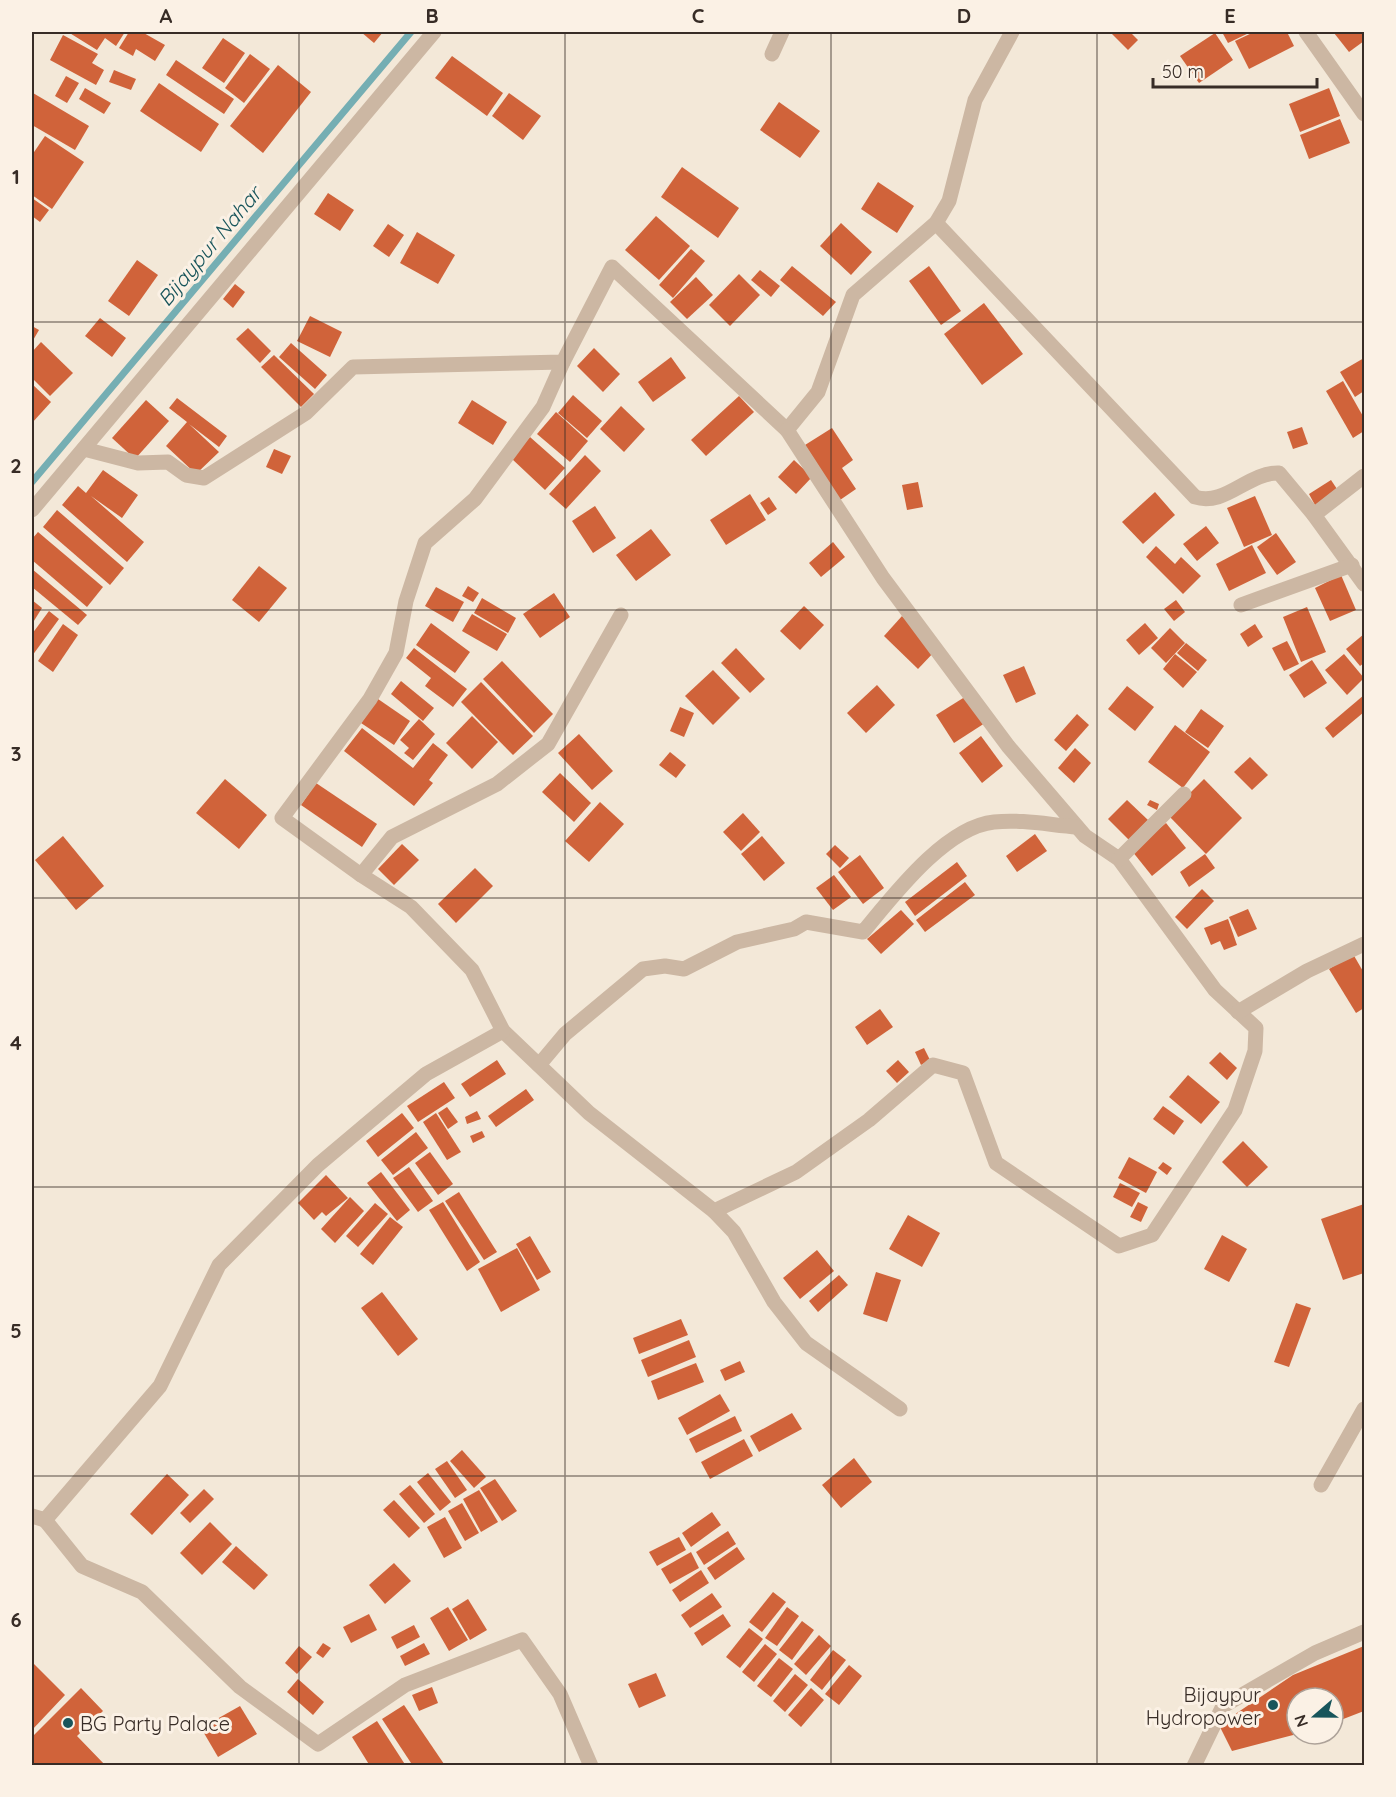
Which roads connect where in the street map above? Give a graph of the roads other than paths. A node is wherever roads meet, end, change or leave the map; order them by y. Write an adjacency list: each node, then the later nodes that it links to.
1 (434, 32): 10 (street)
2 (782, 32): 5 (street)
3 (1012, 32): 7 (street)
4 (1306, 32): 6 (street)
5 (772, 54)
6 (1365, 114)
7 (936, 223): 9 (street); 13 (street)
8 (563, 362): 9 (street); 10 (street); 21 (street)
9 (787, 430): 19 (street)
10 (84, 449): 12 (street)
11 (1365, 476): 13 (street)
12 (32, 510)
13 (1314, 515): 14 (street)
14 (1352, 565): 15 (street); 16 (street)
15 (1365, 584)
16 (1241, 604)
17 (621, 615): 21 (street)
18 (1184, 794): 20 (street)
19 (1077, 827): 20 (street); 25 (street)
20 (1119, 859): 23 (street)
21 (361, 875): 24 (street)
22 (1365, 944): 23 (street)
23 (1238, 1012): 26 (street)
24 (503, 1031): 25 (street); 30 (street)
25 (539, 1065): 26 (street)
26 (714, 1212): 27 (street)
27 (900, 1409)
28 (1365, 1409): 29 (street)
29 (1321, 1485)
30 (38, 1518): 32 (street)
31 (1365, 1632): 33 (street)
32 (591, 1766)
33 (1194, 1766)

